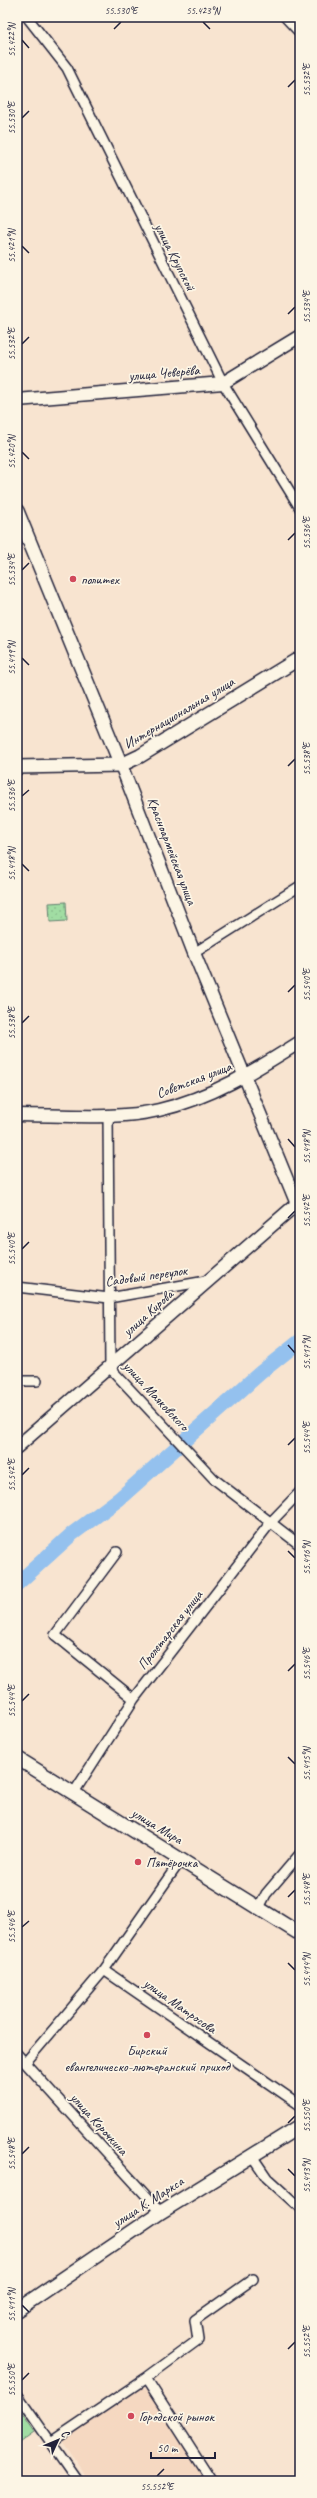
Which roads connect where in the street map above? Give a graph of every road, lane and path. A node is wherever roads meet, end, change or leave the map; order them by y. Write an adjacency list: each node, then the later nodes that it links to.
1 (27, 17): 5 (street, улица Крупской)
2 (285, 17): 3 (street)
3 (300, 33)
4 (300, 336): 5 (street, улица Чеверёва)
5 (223, 383): 6 (street, улица Чеверёва); 7 (street, улица Крупской)
6 (17, 400)
7 (300, 508)
8 (17, 511): 10 (main road, Красноармейская улица)
9 (300, 658): 10 (main road, Интернациональная улица)
10 (121, 765): 11 (main road, Интернациональная улица); 13 (street, Красноармейская улица)
11 (17, 767)
12 (300, 886): 13 (street)
13 (194, 953): 15 (street, Красноармейская улица)
14 (300, 1042): 15 (street, Советская улица)
15 (246, 1077): 17 (street, Советская улица); 18 (street, Красноармейская улица)
16 (17, 1115): 17 (street, Советская улица)
17 (108, 1116): 21 (street, улица Маяковского)
18 (298, 1202): 19 (street, улица Кирова)
19 (206, 1281): 21 (street, Садовый переулок); 22 (street, улица Кирова)
20 (17, 1287): 21 (street, Садовый переулок)
21 (109, 1298): 22 (street, улица Маяковского)
22 (110, 1368): 25 (street, улица Кирова); 27 (street, улица Маяковского)
23 (17, 1382): 24 (street)
24 (37, 1382)
25 (17, 1447)
26 (300, 1492): 27 (street, Пролетарская улица)
27 (271, 1522): 28 (street, улица Маяковского); 30 (street, Пролетарская улица)
28 (300, 1545)
29 (117, 1552): 30 (street)
30 (134, 1699): 32 (street, Пролетарская улица)
31 (17, 1758): 32 (main road, улица Мира)
32 (73, 1794): 34 (main road, улица Мира)
33 (300, 1854): 35 (street)
34 (181, 1860): 35 (main road, улица Мира); 37 (street)
35 (259, 1908): 36 (main road, улица Мира)
36 (300, 1934)
37 (104, 1970): 39 (street); 40 (street, улица Матросова)
38 (17, 2054): 39 (street, улица Корочкина)
39 (25, 2062): 44 (street, улица Корочкина)
40 (300, 2105)
41 (300, 2126): 42 (main road, улица К. Маркса)
42 (252, 2156): 43 (street); 44 (main road, улица К. Маркса)
43 (300, 2208)
44 (161, 2212): 46 (main road, улица К. Маркса)
45 (253, 2279): 47 (street)
46 (17, 2310)
47 (146, 2378): 49 (street); 51 (street)
48 (17, 2394): 49 (street)
49 (51, 2442): 50 (street)
50 (78, 2481)
51 (212, 2481)

